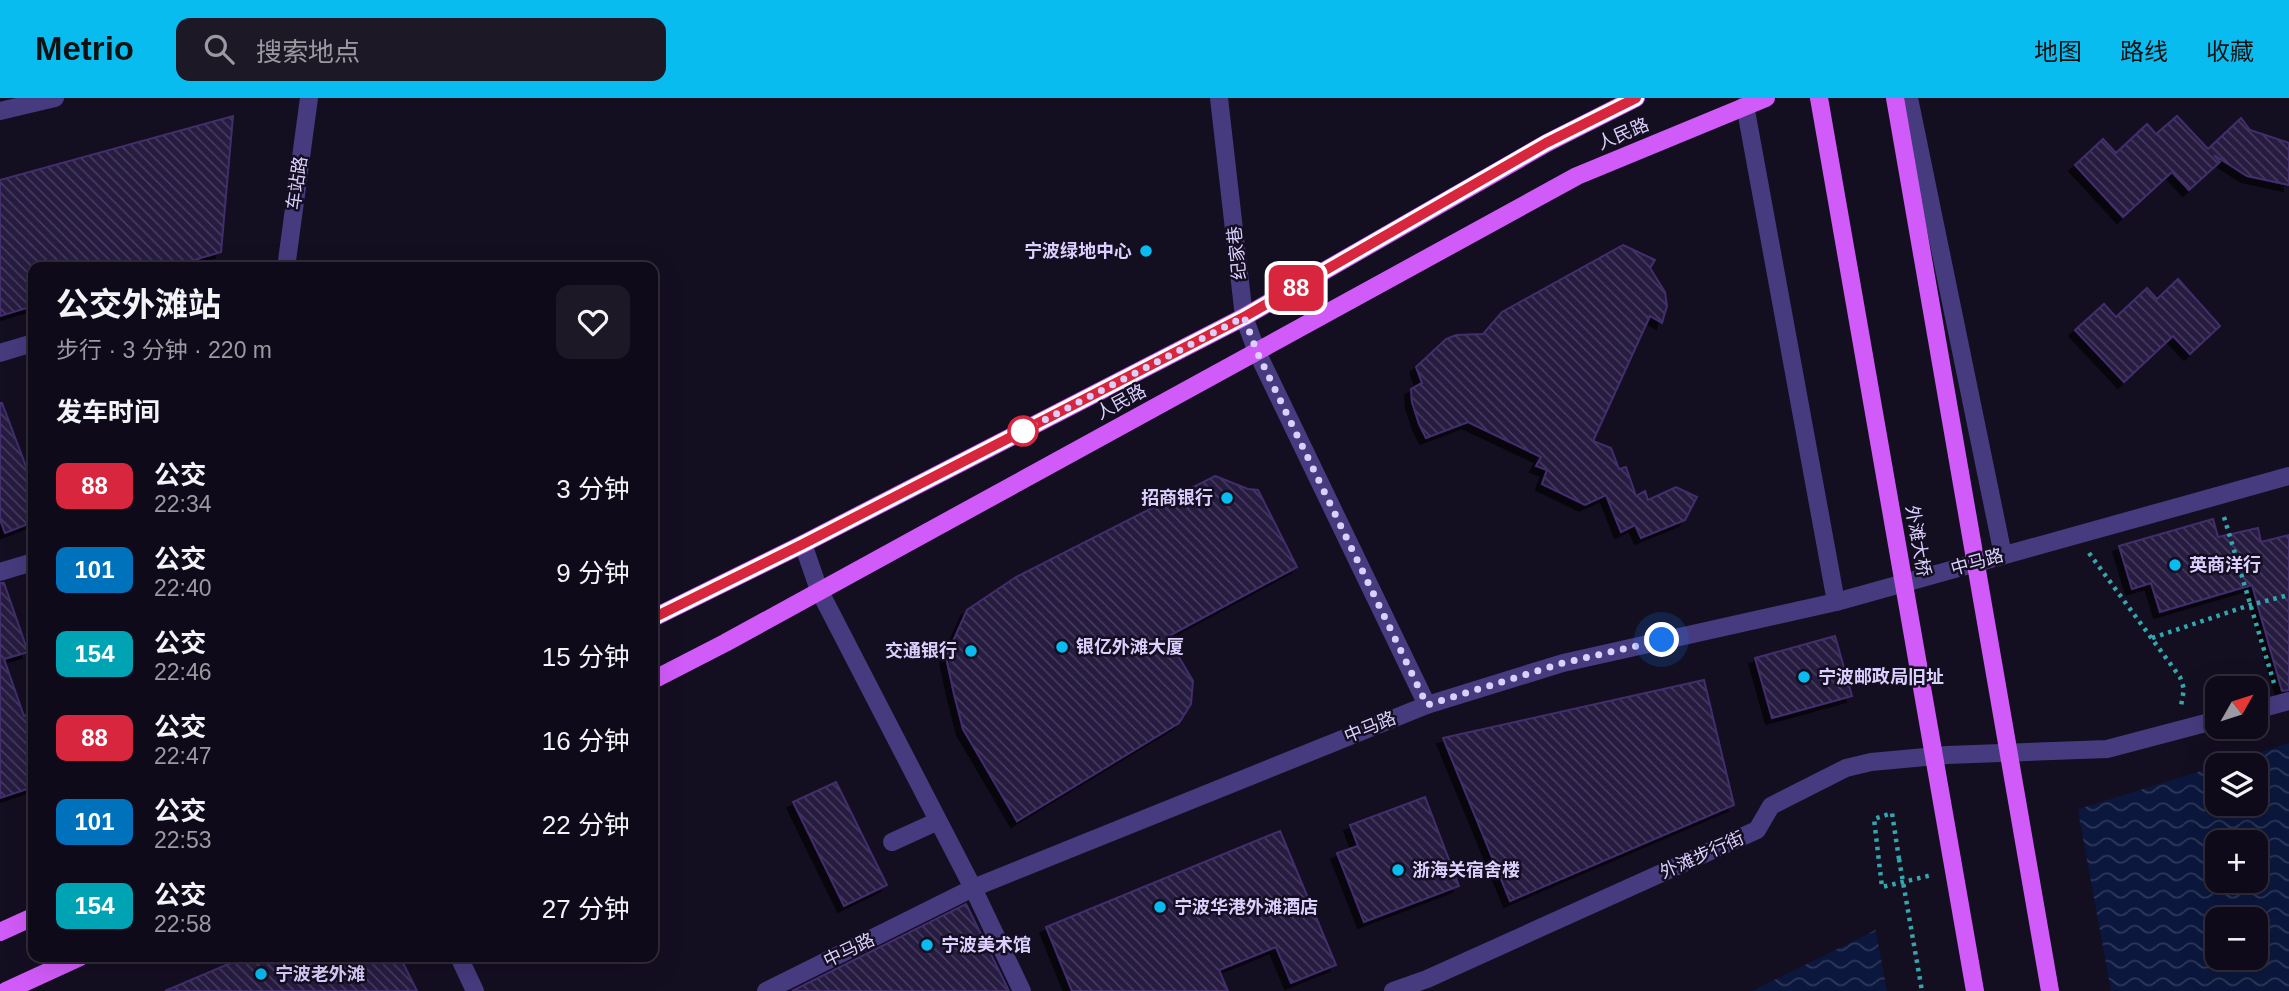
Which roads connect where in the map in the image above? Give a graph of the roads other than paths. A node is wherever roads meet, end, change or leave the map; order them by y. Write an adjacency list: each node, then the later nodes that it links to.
1 (55, 98): 10 (street)
2 (309, 98): 11 (street, 车站路)
3 (1220, 98): 12 (street, 纪家巷)
4 (1636, 98): 12 (main road, 人民路)
5 (1766, 98): 9 (main road, 人民路)
6 (1819, 98): 39 (main road, 外滩大桥, bridge)
7 (1895, 98): 40 (main road, bridge)
8 (1909, 98): 18 (street)
9 (1745, 105): 14 (main road, 人民路); 22 (street)
10 (6, 106)
11 (287, 262)
12 (1244, 317): 14 (street, 纪家巷); 17 (main road, 人民路)
13 (28, 345): 15 (street)
14 (1257, 352): 21 (main road, 人民路); 25 (street, 纪家巷)
15 (0, 353)
16 (2289, 476): 18 (street, 中马路)
17 (803, 544): 21 (street); 23 (main road, 人民路)
18 (2003, 555): 22 (street, 中马路)
19 (28, 564): 20 (street)
20 (0, 572)
21 (819, 590): 24 (main road, 人民路); 27 (street)
22 (1836, 602): 25 (street, 中马路)
23 (658, 616)
24 (658, 677)
25 (1427, 705): 29 (street, 中马路)
26 (2205, 723): 38 (street, 外滩步行街)
27 (938, 821): 28 (street); 29 (street)
28 (892, 842)
29 (973, 888): 36 (street, 中马路); 37 (street)
30 (28, 919): 31 (main road)
31 (1, 927)
32 (69, 962): 34 (main road)
33 (461, 962): 35 (street)
34 (6, 991)
35 (475, 991)
36 (766, 991)
37 (1022, 991)
38 (1393, 991)
39 (1975, 991)
40 (2050, 991)

